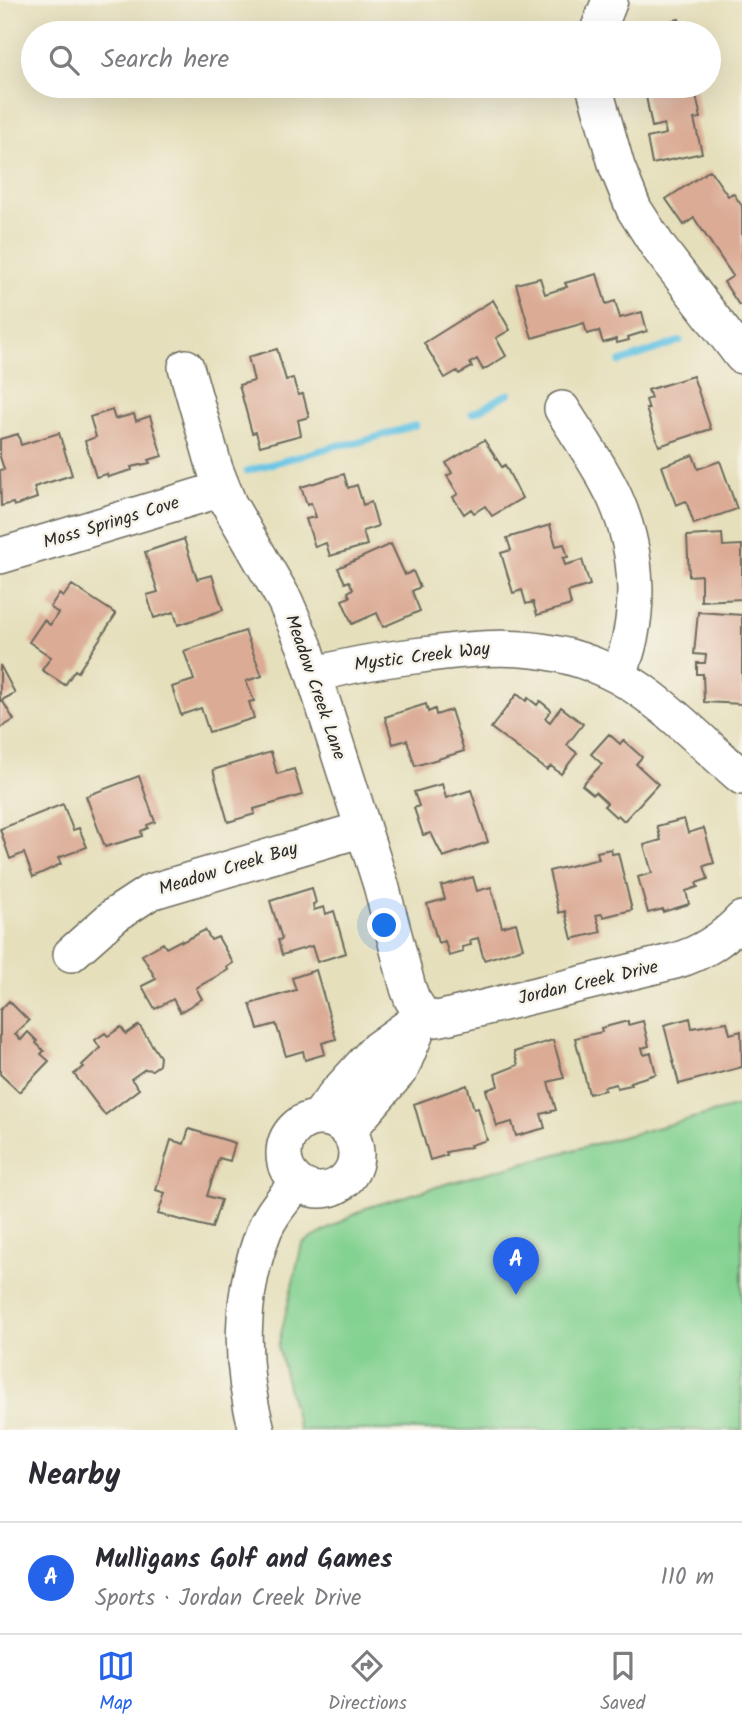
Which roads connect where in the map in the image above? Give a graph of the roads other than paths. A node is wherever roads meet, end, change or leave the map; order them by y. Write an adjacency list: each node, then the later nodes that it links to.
1 (597, 98): 2 (street)
2 (742, 356)
3 (186, 367): 5 (street, Meadow Creek Lane)
4 (562, 409): 8 (street)
5 (222, 489): 6 (street, Moss Springs Cove); 7 (street, Meadow Creek Lane)
6 (0, 556)
7 (315, 675): 8 (street, Mystic Creek Way); 10 (street, Meadow Creek Lane)
8 (618, 676): 9 (street, Mystic Creek Way)
9 (742, 777)
10 (363, 829): 12 (street, Meadow Creek Bay); 13 (street, Meadow Creek Lane)
11 (742, 919): 13 (street, Jordan Creek Drive)
12 (71, 954)
13 (423, 1016): 14 (street)
14 (333, 1125): 15 (street); 15 (street)
15 (298, 1183): 16 (street)
16 (257, 1430)

